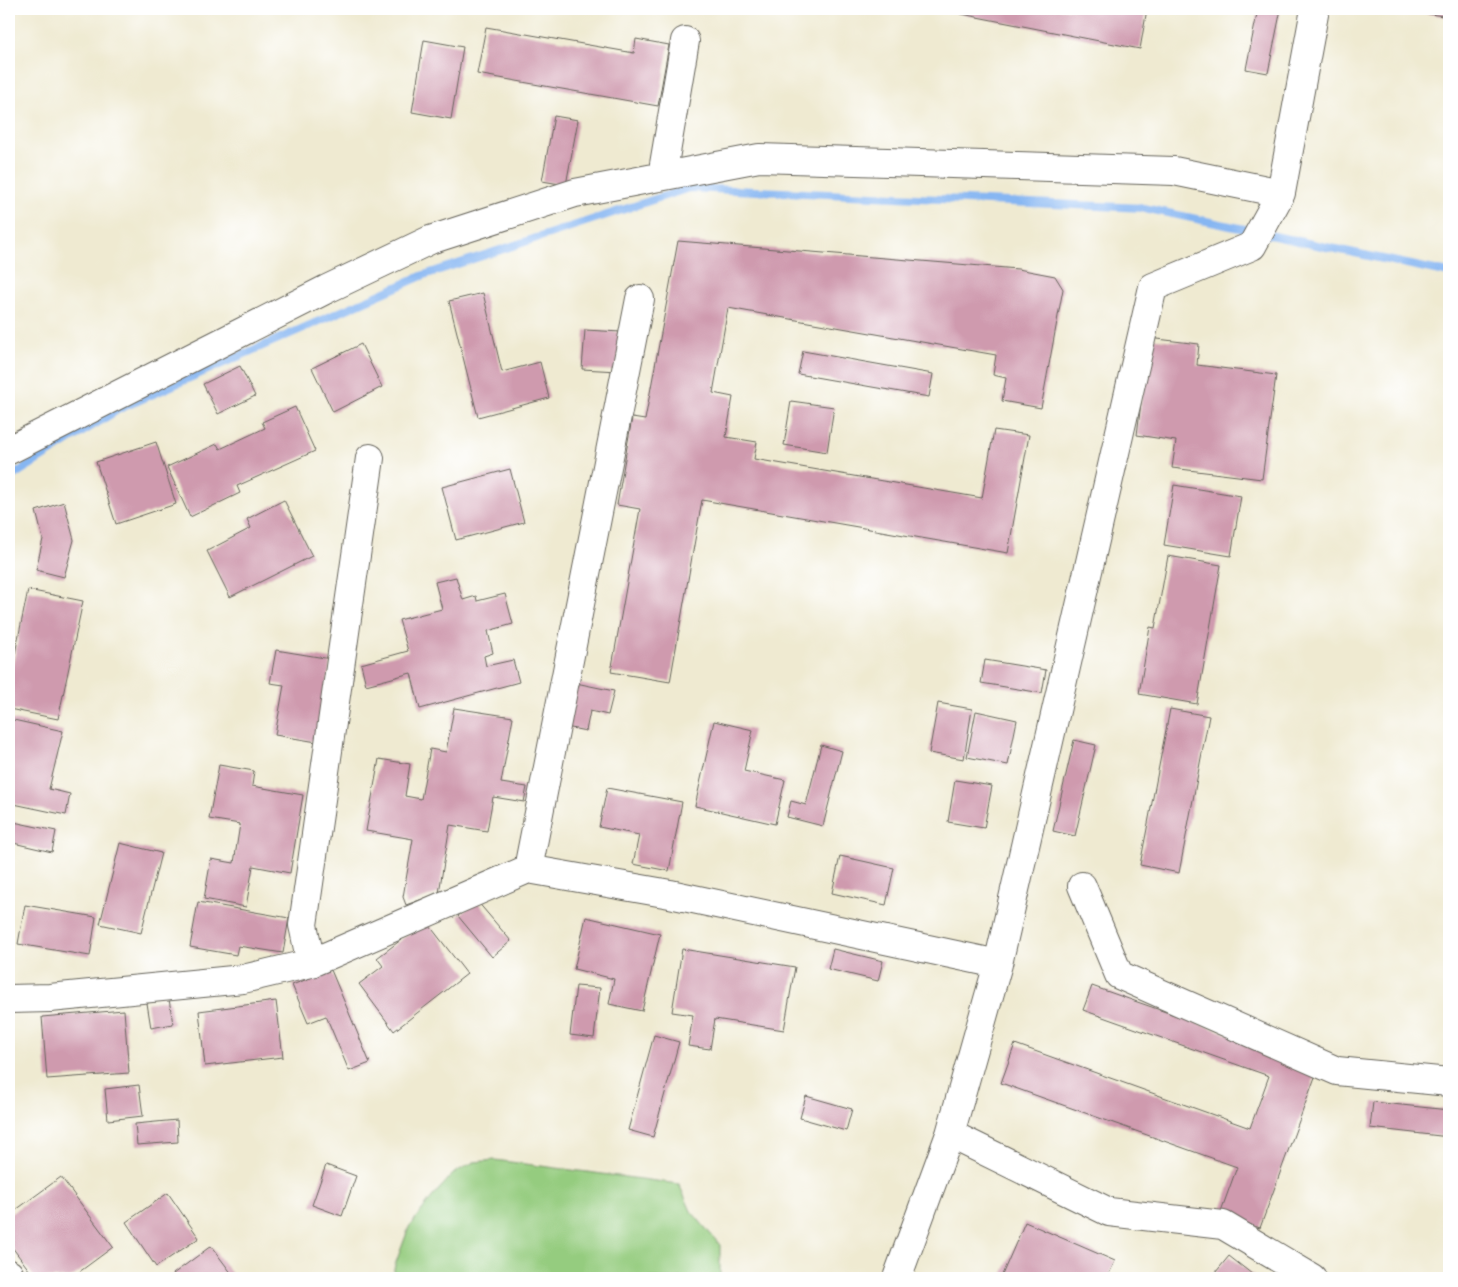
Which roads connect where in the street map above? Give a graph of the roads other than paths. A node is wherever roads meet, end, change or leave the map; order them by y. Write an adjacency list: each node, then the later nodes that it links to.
1 (1314, 9): 4 (street)
2 (685, 42): 3 (street)
3 (662, 176): 4 (street); 6 (street)
4 (1281, 193): 11 (street)
5 (640, 299): 8 (street)
6 (9, 450)
7 (370, 458): 10 (street)
8 (528, 868): 10 (street); 11 (street)
9 (1082, 886): 13 (street)
10 (311, 963): 12 (street)
11 (998, 964): 14 (street)
12 (9, 999)
13 (1449, 1082)
14 (950, 1134): 17 (street); 18 (street)
15 (9, 1274): 16 (street)
16 (11, 1278)
17 (897, 1278)
18 (1312, 1278)

